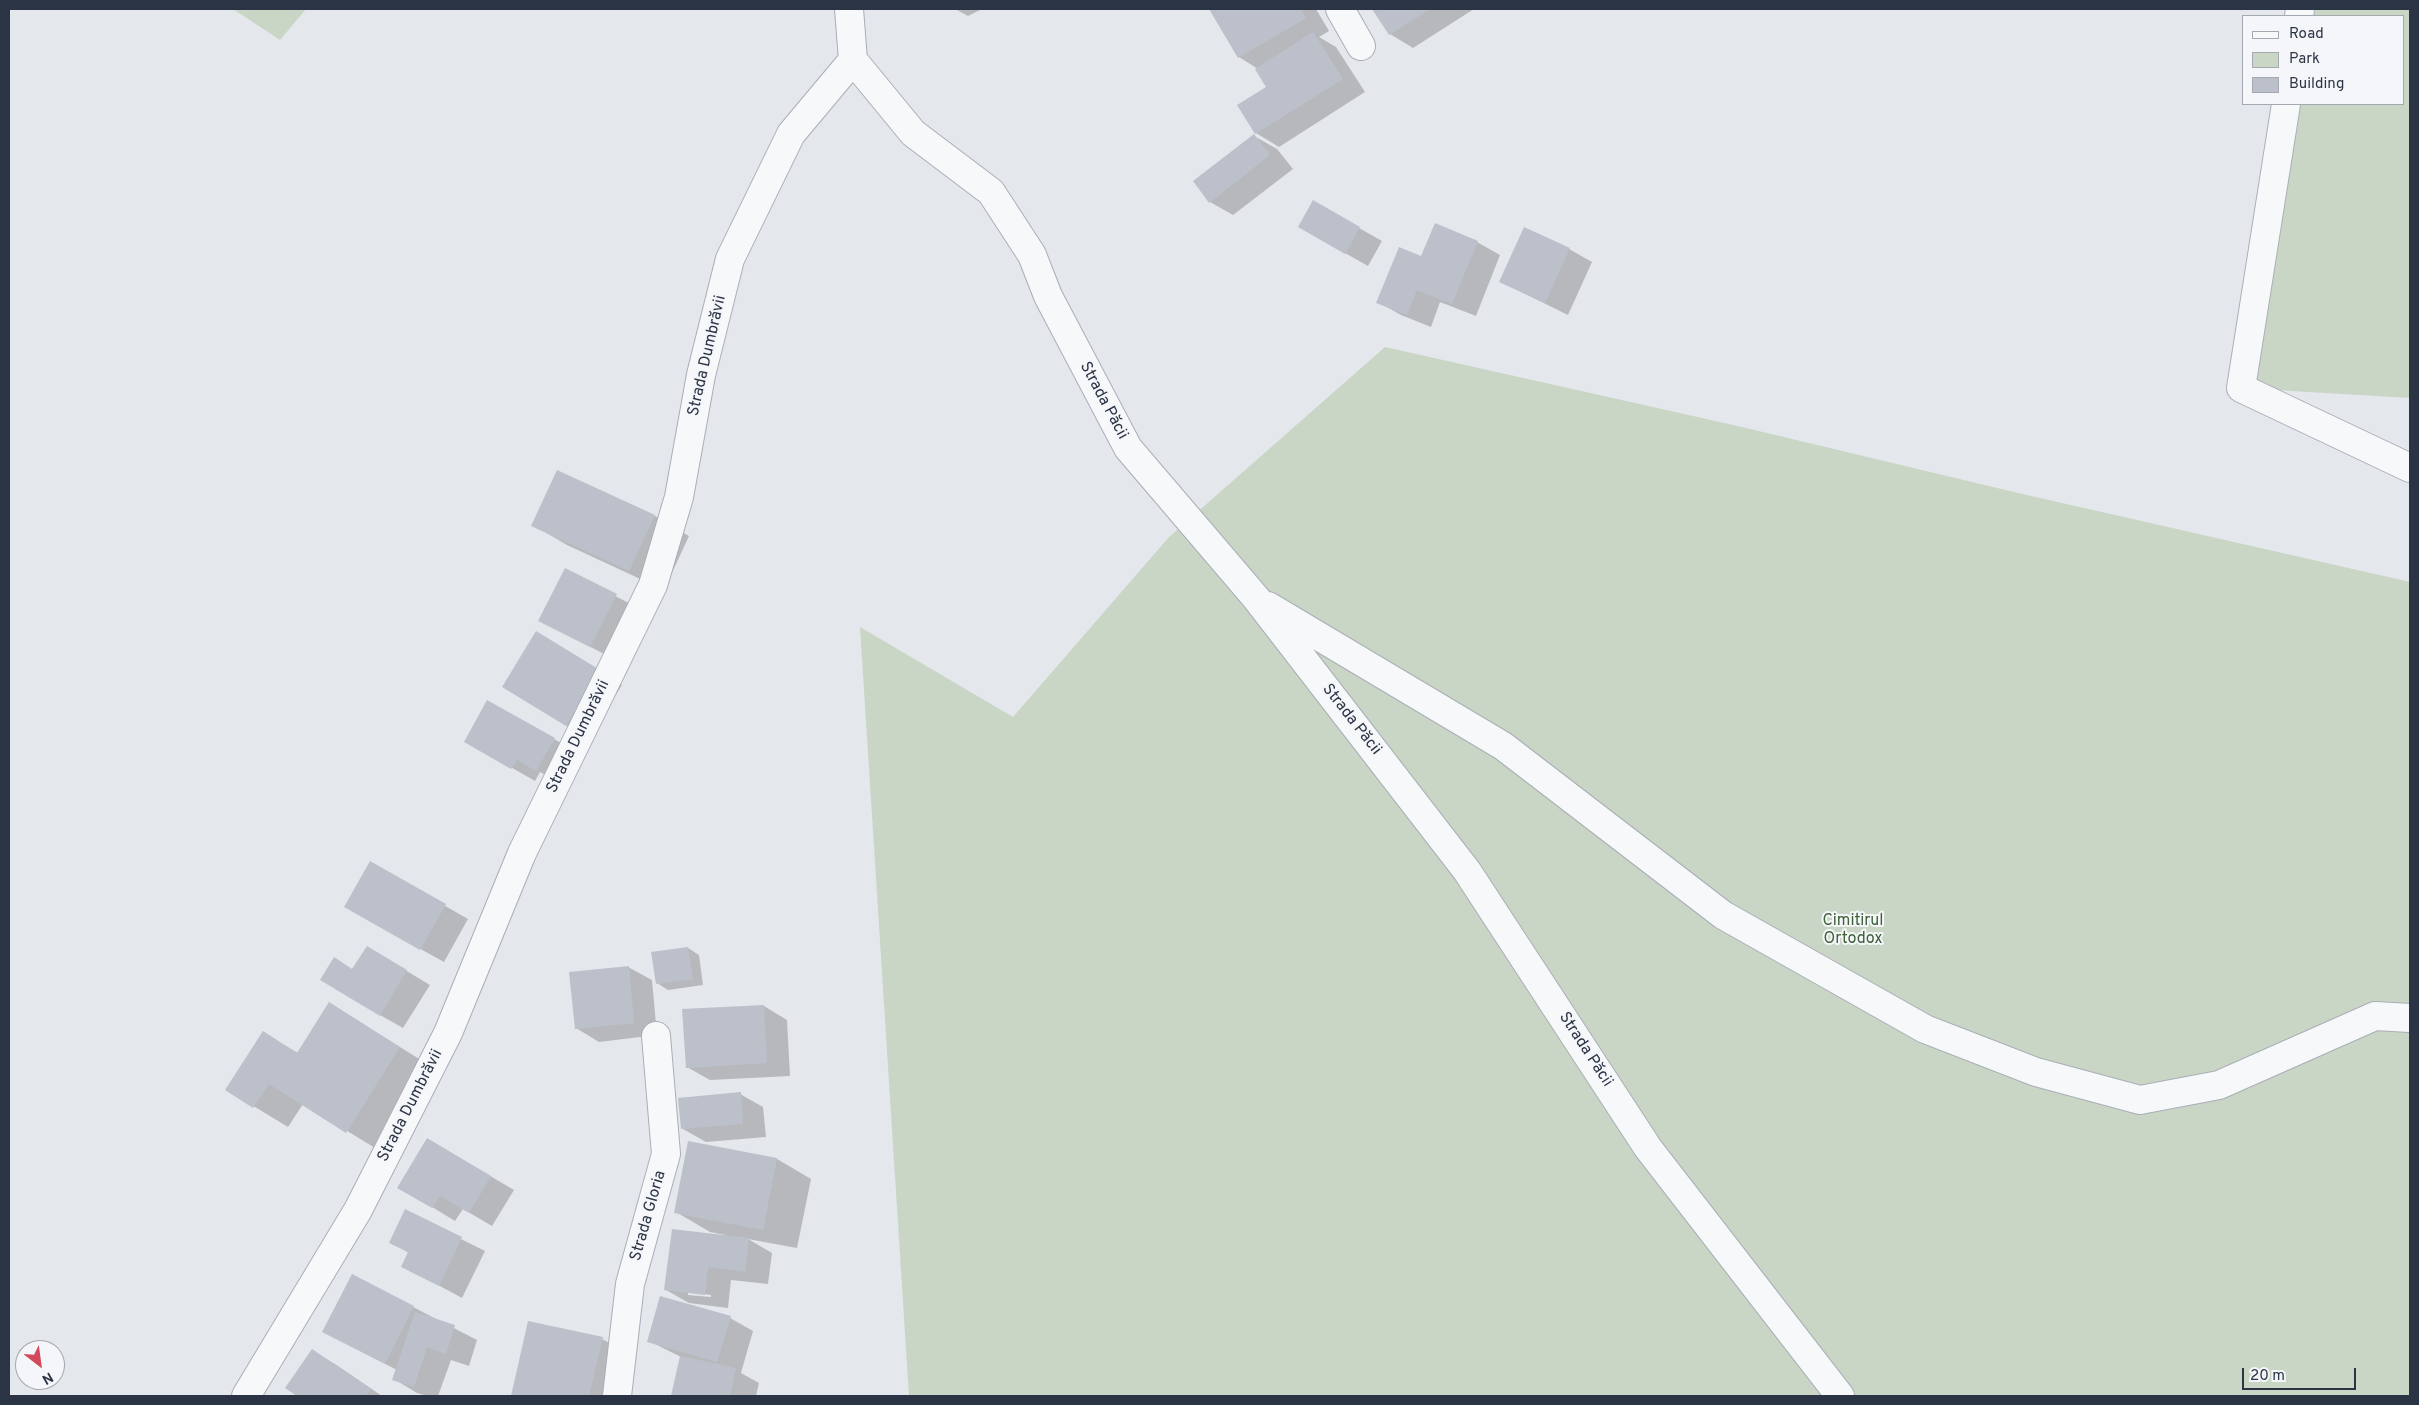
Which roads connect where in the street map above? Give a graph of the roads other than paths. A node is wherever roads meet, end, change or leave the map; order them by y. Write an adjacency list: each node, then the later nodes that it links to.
1 (849, 9): 4 (street)
2 (1340, 9): 3 (street)
3 (1361, 46)
4 (853, 60): 7 (street, Strada Păcii); 10 (street, Strada Dumbrăvii)
5 (2286, 105): 6 (street)
6 (2410, 468)
7 (1256, 598): 8 (street); 12 (street, Strada Păcii)
8 (2410, 1018)
9 (656, 1036): 11 (street, Strada Gloria)
10 (246, 1396)
11 (617, 1396)
12 (1840, 1396)

